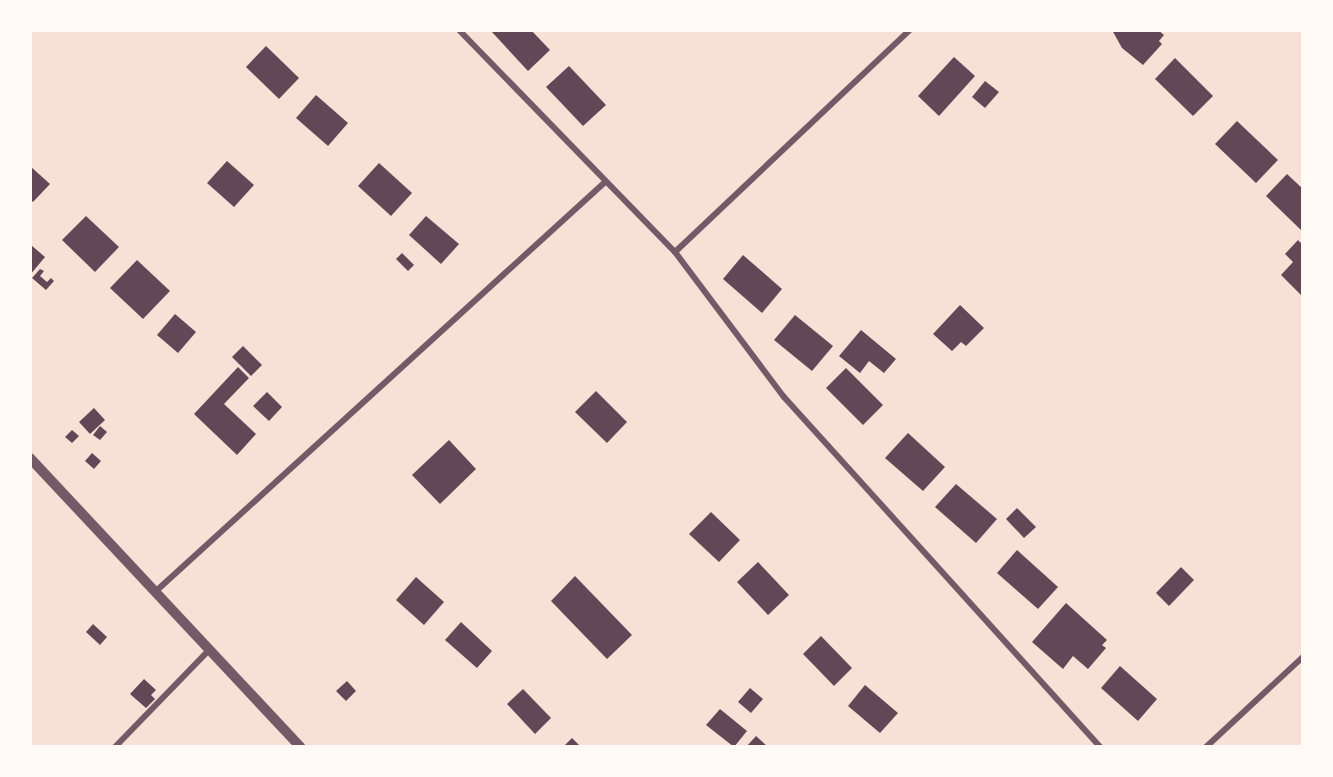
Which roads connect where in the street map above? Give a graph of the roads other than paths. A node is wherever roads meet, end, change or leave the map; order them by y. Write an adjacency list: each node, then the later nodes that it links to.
1 (459, 30): 3 (street)
2 (910, 30): 4 (street)
3 (604, 183): 4 (street); 6 (street)
4 (675, 252): 11 (street)
5 (30, 458): 6 (street)
6 (155, 592): 7 (street)
7 (209, 650): 9 (street); 10 (street)
8 (1303, 657): 12 (street)
9 (115, 747)
10 (300, 747)
11 (1100, 747)
12 (1206, 747)

